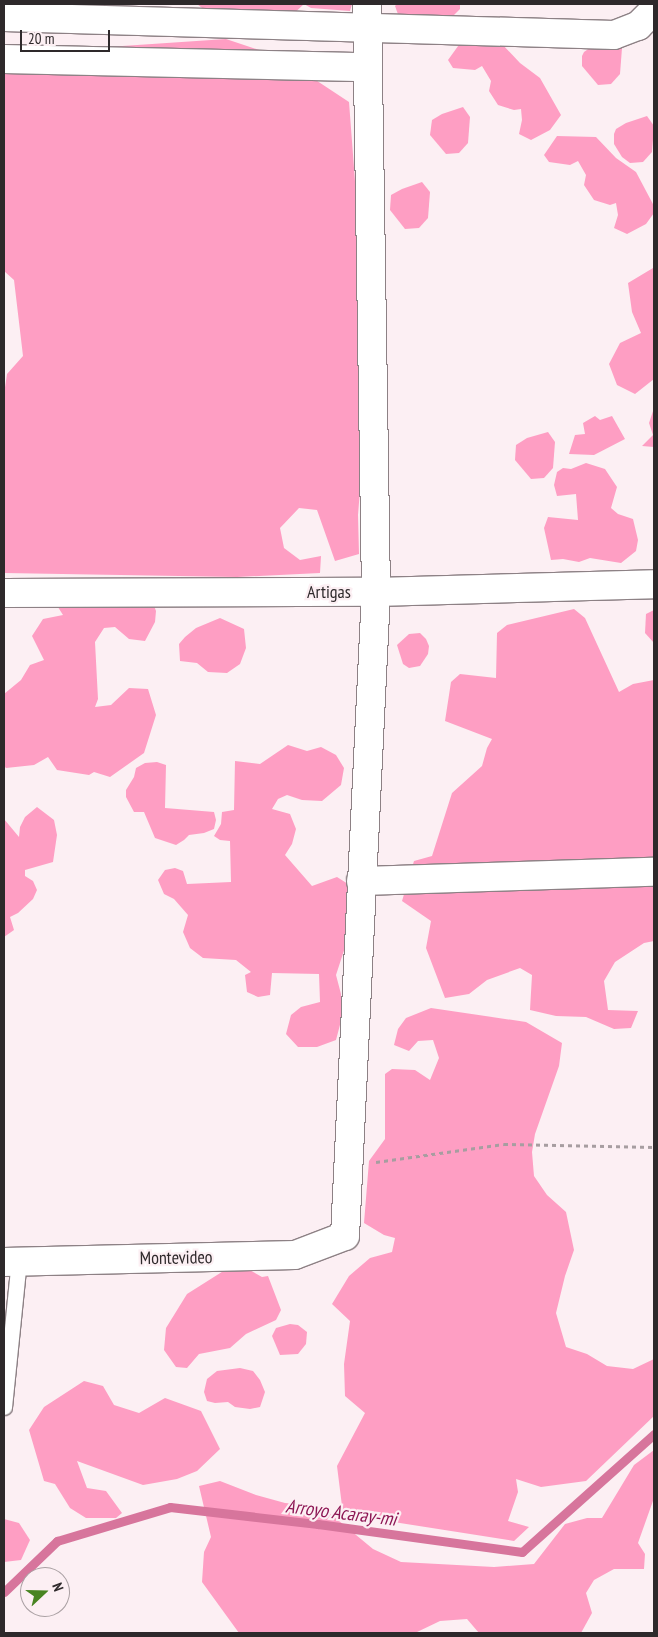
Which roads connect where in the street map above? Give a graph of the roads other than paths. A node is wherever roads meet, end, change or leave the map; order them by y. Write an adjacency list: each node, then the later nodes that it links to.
1 (654, 10): 2 (street)
2 (367, 15): 3 (street); 5 (street)
3 (4, 17)
4 (4, 59): 5 (street)
5 (367, 67): 7 (street)
6 (654, 584): 7 (street, Artigas)
7 (376, 592): 8 (street, Artigas); 10 (street)
8 (4, 593)
9 (654, 872): 10 (street)
10 (362, 881): 11 (street, Montevideo)
11 (11, 1261): 12 (lane)
12 (4, 1407)

